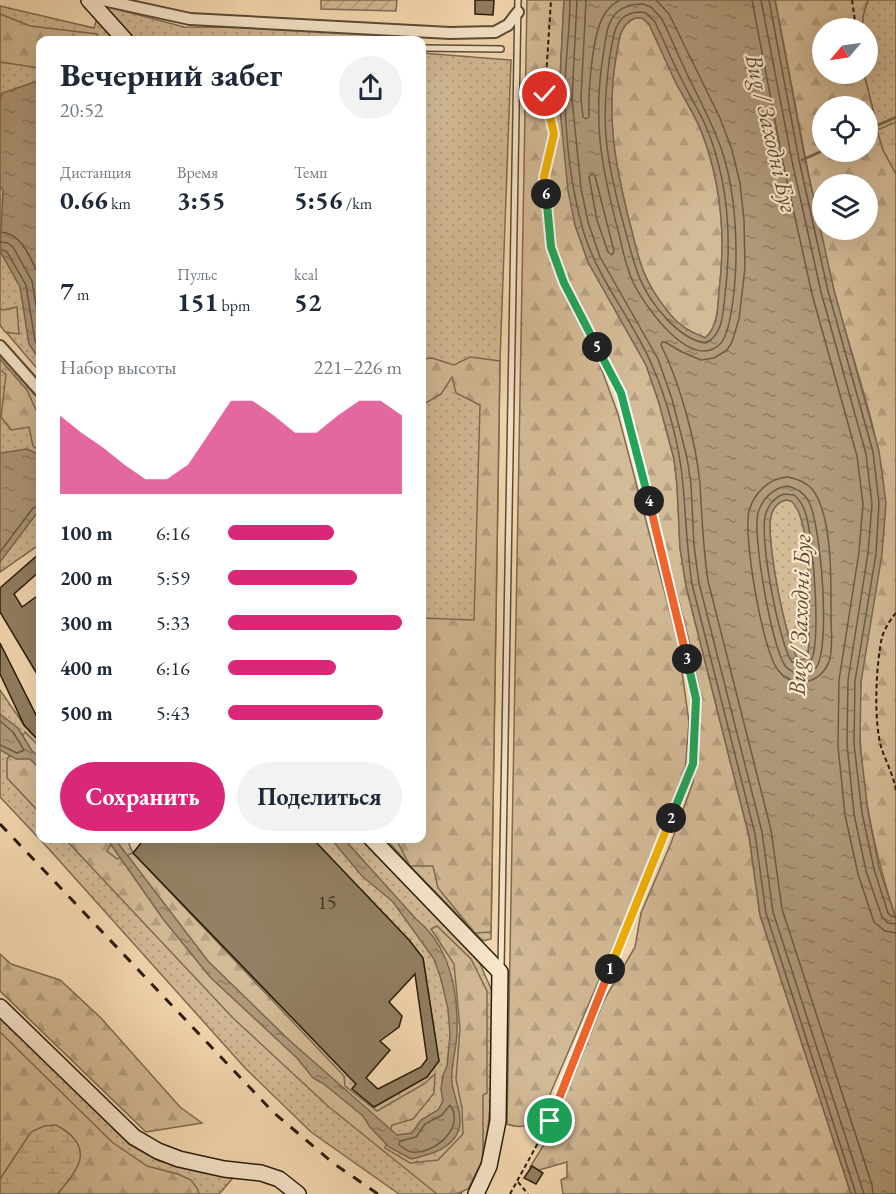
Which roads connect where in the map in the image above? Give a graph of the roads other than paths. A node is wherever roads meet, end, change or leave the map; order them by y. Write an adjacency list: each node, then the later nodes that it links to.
1 (89, 0): 6 (main road)
2 (103, 0): 5 (street)
3 (518, 0): 4 (lane)
4 (518, 12): 5 (street); 13 (lane)
5 (450, 33): 8 (lane)
6 (121, 36)
7 (426, 48): 8 (lane)
8 (449, 49): 9 (lane)
9 (501, 50)
10 (0, 346): 11 (street)
11 (36, 386)
12 (376, 843): 13 (main road)
13 (501, 972): 16 (main road)
14 (0, 1007): 15 (main road)
15 (298, 1194)
16 (476, 1194)

